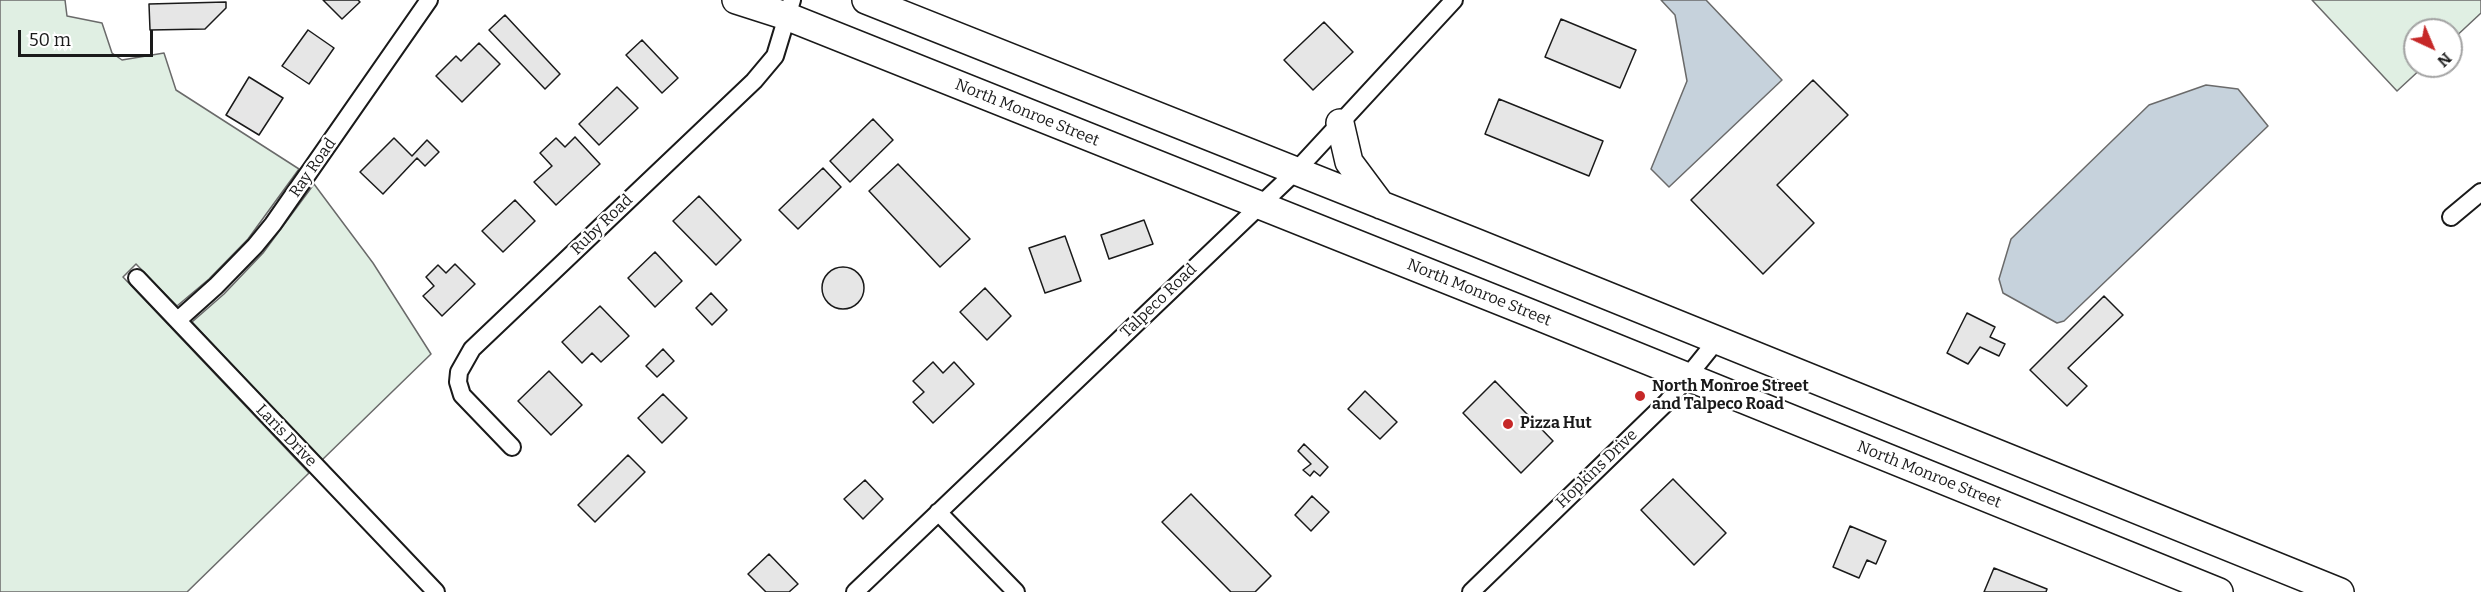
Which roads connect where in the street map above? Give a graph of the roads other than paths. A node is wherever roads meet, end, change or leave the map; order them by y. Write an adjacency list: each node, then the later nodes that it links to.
1 (429, 0): 13 (street, Ray Road)
2 (736, 0): 5 (highway, North Monroe Street)
3 (866, 0): 7 (highway)
4 (1454, 0): 6 (street, Talpeco Road)
5 (789, 8): 9 (highway, North Monroe Street); 17 (street, Ruby Road)
6 (1340, 123): 7 (street, Talpeco Road); 10 (highway)
7 (1295, 172): 9 (street, Talpeco Road); 10 (highway)
8 (2481, 192): 11 (street)
9 (1258, 206): 15 (highway, North Monroe Street); 19 (street, Talpeco Road)
10 (1382, 206): 14 (highway)
11 (2451, 217)
12 (137, 278): 13 (street, Laris Drive)
13 (178, 320): 20 (street, Laris Drive)
14 (1717, 340): 15 (street, Hopkins Drive); 16 (highway)
15 (1686, 377): 18 (highway, North Monroe Street); 23 (street, Hopkins Drive)
16 (1906, 417): 18 (highway); 25 (highway)
17 (512, 447)
18 (1890, 460): 24 (highway, North Monroe Street)
19 (938, 512): 21 (street, Talpeco Road); 22 (street)
20 (435, 592)
21 (855, 592)
22 (1016, 592)
23 (1471, 592)
24 (2218, 592)
25 (2340, 592)

